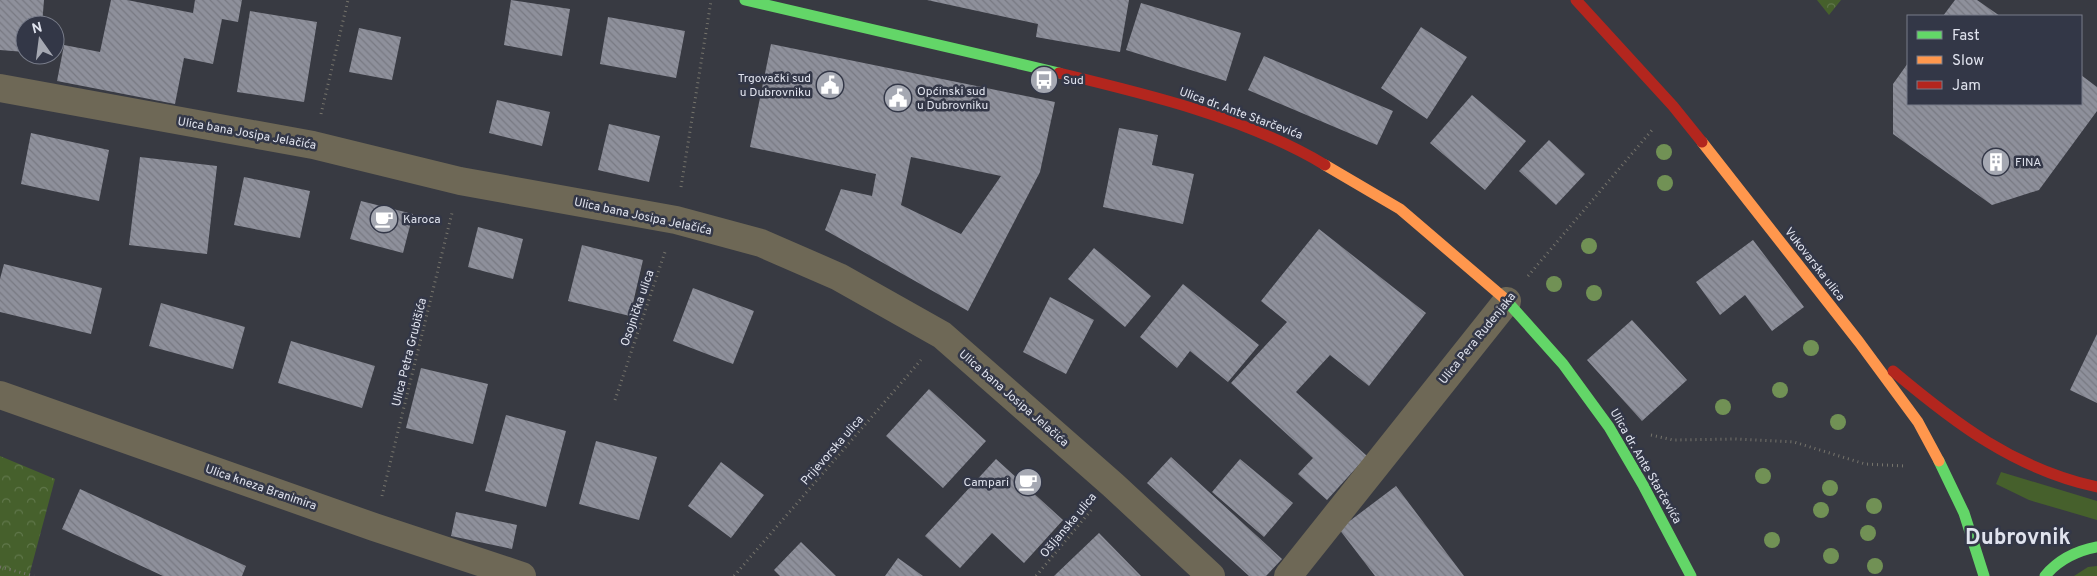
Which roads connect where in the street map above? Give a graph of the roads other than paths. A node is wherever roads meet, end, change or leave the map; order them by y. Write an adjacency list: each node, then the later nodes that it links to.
1 (745, 0): 4 (main road, Ulica dr. Ante Starčevića)
2 (1576, 0): 5 (main road, Vukovarska ulica)
3 (0, 88): 10 (street, Ulica bana Josipa Jelačića)
4 (1507, 301): 11 (street, Ulica Pera Rudenjaka); 12 (main road, Ulica dr. Ante Starčevića)
5 (1859, 342): 7 (main road); 13 (main road, Vukovarska ulica)
6 (0, 395): 9 (street, Ulica kneza Branimira)
7 (2097, 487)
8 (2097, 547): 14 (main road)
9 (522, 576)
10 (1211, 576)
11 (1288, 576)
12 (1691, 576)
13 (1984, 576)
14 (2045, 576)

